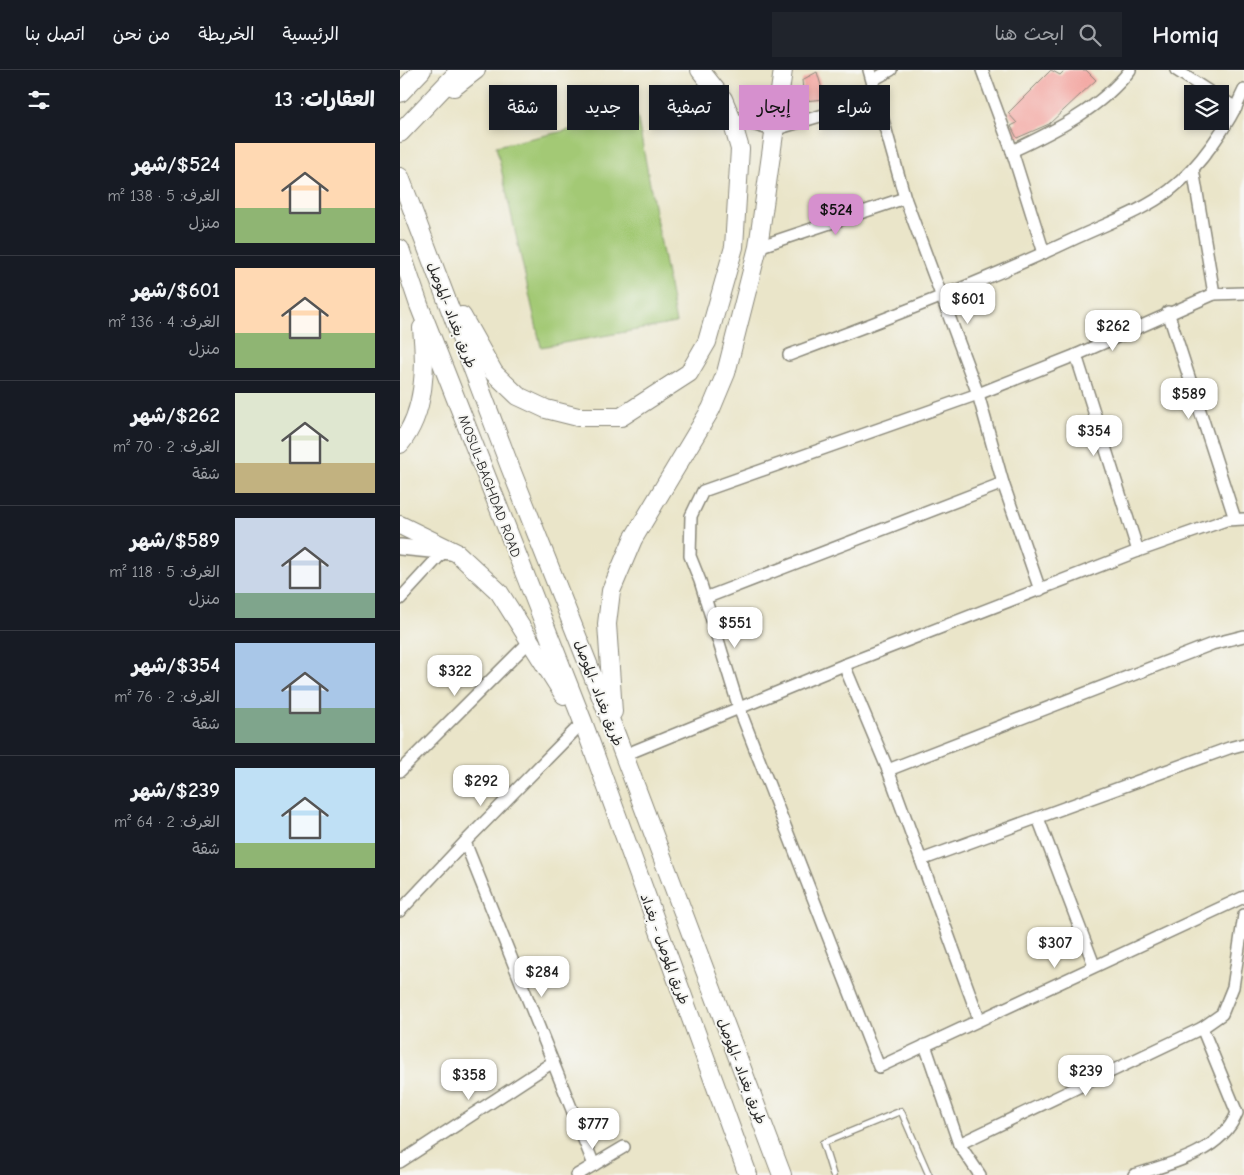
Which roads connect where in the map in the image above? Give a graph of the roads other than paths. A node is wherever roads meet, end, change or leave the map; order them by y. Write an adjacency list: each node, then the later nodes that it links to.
1 (422, 70): 14 (highway)
2 (460, 70): 18 (highway)
3 (476, 70): 18 (highway)
4 (700, 70): 17 (highway)
5 (783, 70): 11 (highway)
6 (891, 70): 10 (street)
7 (982, 70): 23 (street)
8 (1130, 70): 23 (street)
9 (1176, 70): 12 (street)
10 (871, 75)
11 (780, 85)
12 (1199, 85)
13 (1244, 90): 16 (street)
14 (400, 93)
15 (1229, 104): 16 (street)
16 (1236, 108): 24 (street)
17 (731, 118): 19 (street); 30 (highway)
18 (413, 120): 22 (highway)
19 (739, 120)
20 (773, 130): 27 (highway)
21 (886, 130): 26 (street)
22 (400, 133)
23 (1012, 151): 29 (street)
24 (1193, 169): 29 (street); 32 (street)
25 (400, 177): 30 (highway, طريق بغداد -الموصل)
26 (905, 198): 27 (street); 33 (street)
27 (758, 247): 54 (highway)
28 (400, 248): 34 (highway, MOSUL-BAGHDAD ROAD)
29 (1044, 253): 33 (street)
30 (433, 264): 54 (highway, طريق بغداد -الموصل)
31 (1244, 293): 32 (street)
32 (1214, 294): 35 (street)
33 (944, 296): 36 (street); 38 (street)
34 (419, 305): 39 (highway); 53 (highway, MOSUL-BAGHDAD ROAD)
35 (1168, 312): 37 (street); 41 (street)
36 (789, 355)
37 (1076, 355): 38 (street); 45 (street)
38 (978, 394): 40 (street); 47 (street)
39 (400, 444)
40 (1003, 483): 46 (street); 47 (street)
41 (1240, 519): 45 (street)
42 (400, 525): 44 (highway)
43 (400, 547): 44 (main road)
44 (451, 552): 48 (street); 50 (highway)
45 (1138, 552): 46 (street)
46 (1040, 590): 51 (street)
47 (705, 598): 52 (street)
48 (400, 599)
49 (1244, 636): 57 (street)
50 (529, 642): 53 (highway); 58 (street)
51 (844, 665): 52 (street); 57 (street)
52 (739, 708): 56 (street); 68 (street)
53 (583, 722): 60 (street); 75 (highway, طريق الموصل - بغداد)
54 (617, 737): 56 (highway, طريق بغداد -الموصل)
55 (1244, 744): 59 (street)
56 (622, 756): 76 (highway, طريق بغداد -الموصل)
57 (888, 770): 61 (street)
58 (400, 771)
59 (1038, 818): 61 (street); 65 (street)
60 (464, 842): 63 (street); 69 (street)
61 (921, 860): 66 (street)
62 (1244, 897): 65 (street)
63 (400, 911)
64 (1244, 915): 67 (street)
65 (1094, 966): 66 (street)
66 (979, 1019): 68 (street)
67 (1202, 1028): 70 (street); 80 (street)
68 (924, 1045): 70 (street)
69 (553, 1062): 72 (street); 73 (street)
70 (960, 1144): 79 (street)
71 (624, 1147): 73 (street)
72 (400, 1162)
73 (594, 1165): 74 (street)
74 (577, 1175)
75 (748, 1175)
76 (782, 1175)
77 (833, 1175): 78 (lane)
78 (929, 1175)
79 (980, 1175)
80 (1134, 1175)

